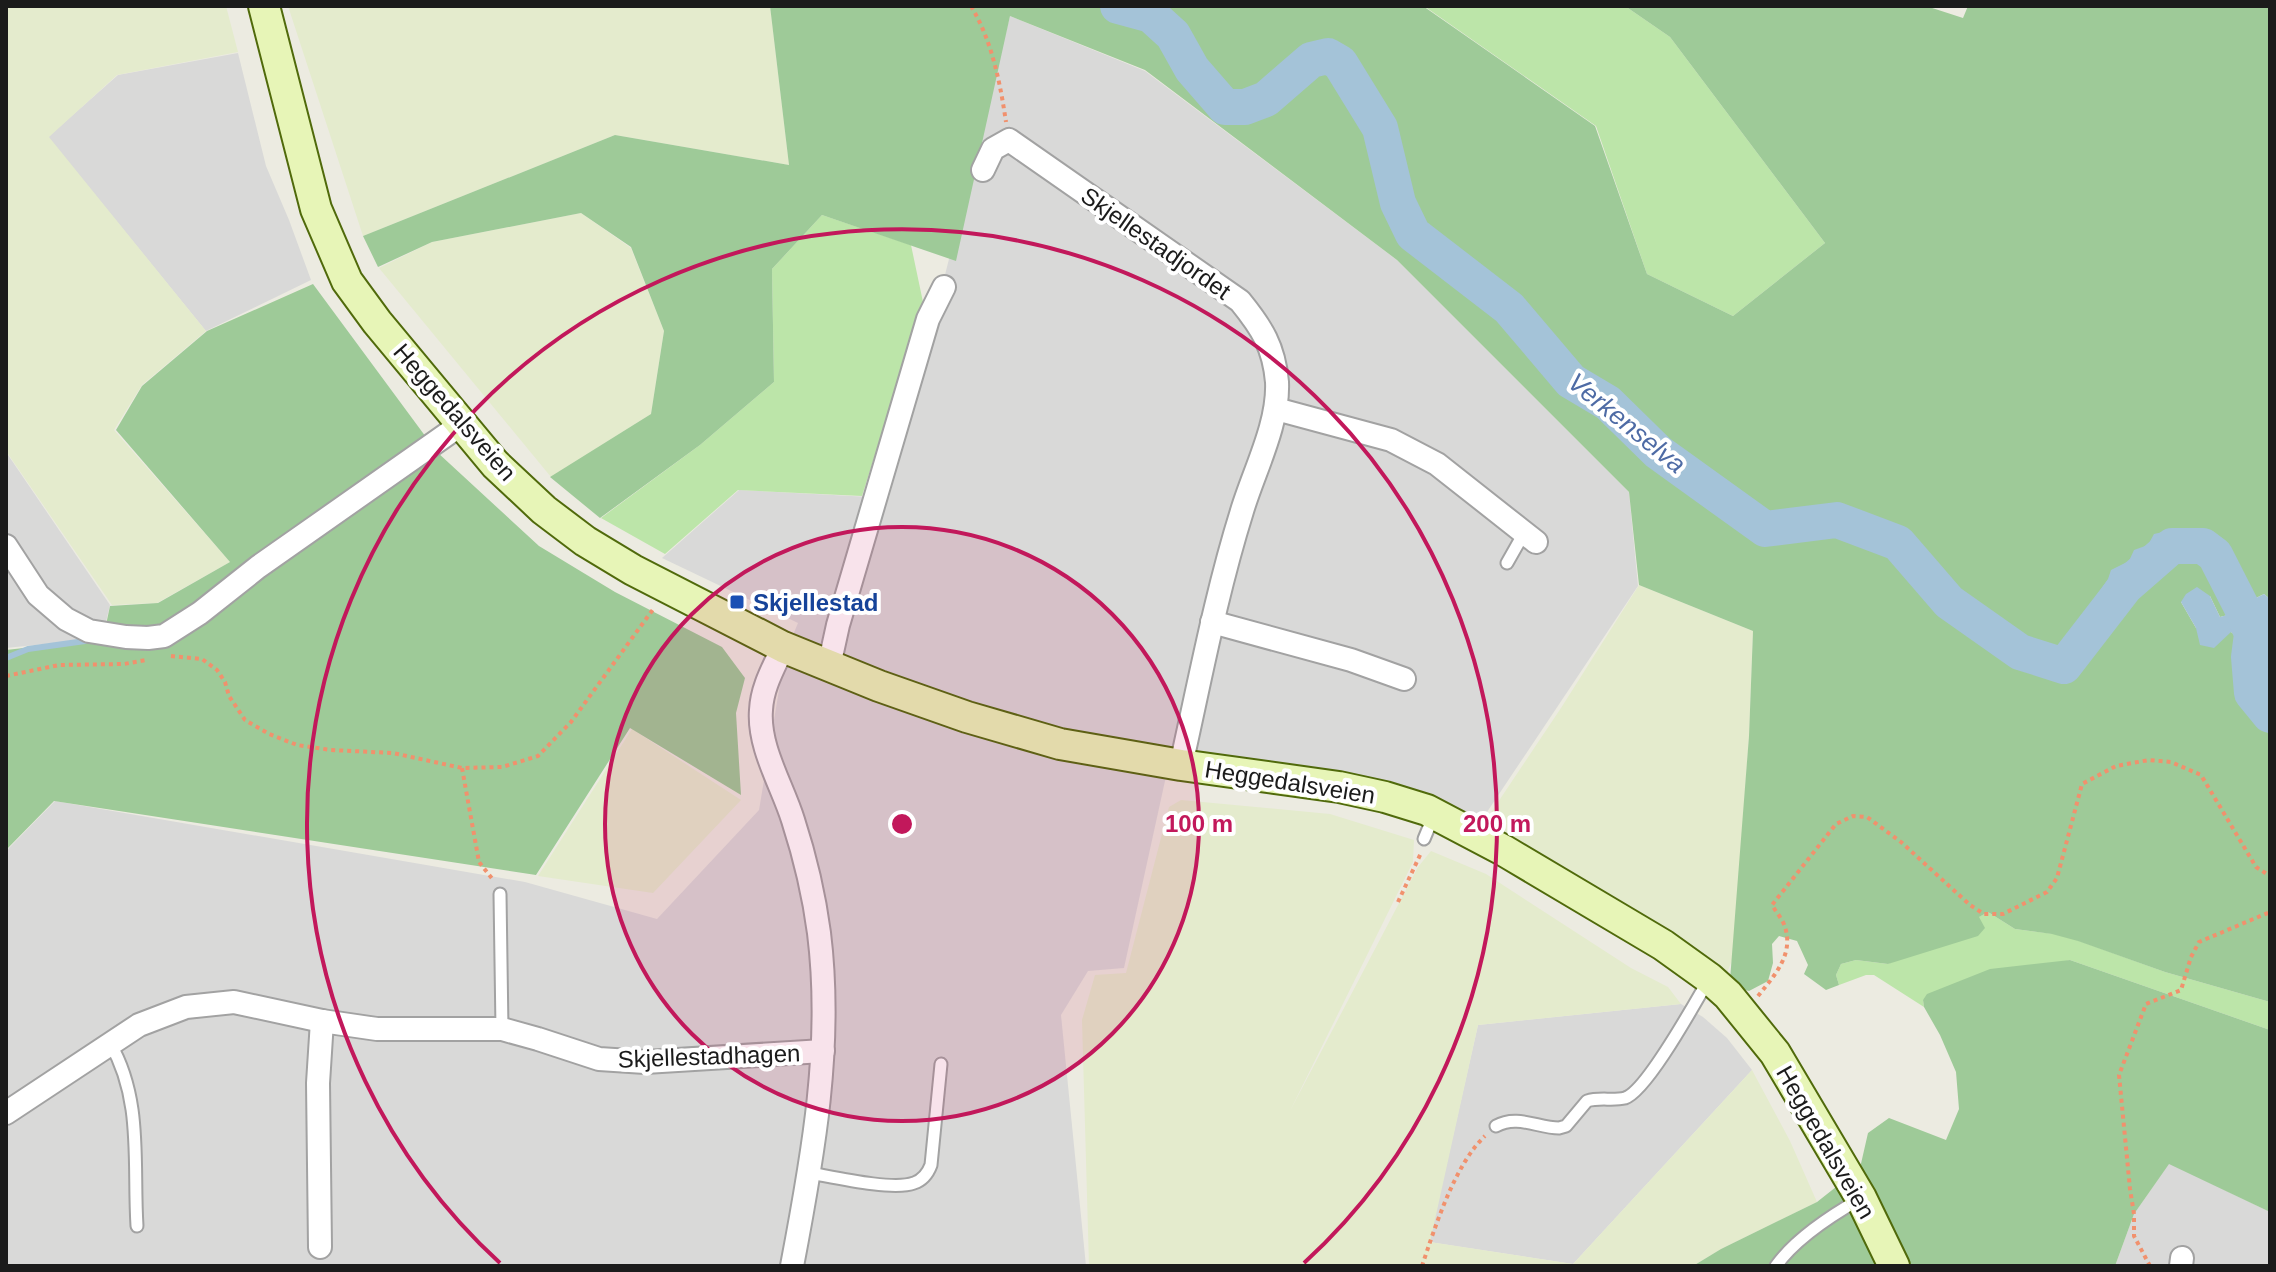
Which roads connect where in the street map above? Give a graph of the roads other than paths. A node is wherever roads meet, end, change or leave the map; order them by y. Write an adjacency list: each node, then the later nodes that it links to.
1 (264, 6): 5 (main road, Heggedalsveien)
2 (983, 170): 4 (street, Skjellestadjordet)
3 (944, 287): 11 (street)
4 (1276, 409): 6 (street); 9 (street, Skjellestadjordet)
5 (463, 423): 7 (street); 10 (main road, Heggedalsveien)
6 (1530, 538): 8 (lane)
7 (6, 546)
8 (1507, 563)
9 (1212, 622): 12 (street); 13 (street, Skjellestadjordet)
10 (783, 647): 11 (main road, Heggedalsveien); 19 (street)
11 (829, 666): 13 (main road, Heggedalsveien)
12 (1404, 679)
13 (1181, 765): 15 (main road, Heggedalsveien)
14 (500, 894): 17 (lane)
15 (1709, 978): 22 (lane); 24 (main road, Heggedalsveien)
16 (322, 1021): 17 (street, Skjellestadhagen); 18 (street, Skjellestadhagen); 26 (street)
17 (502, 1029): 19 (street, Skjellestadhagen)
18 (109, 1042): 21 (street, Skjellestadhagen); 25 (lane)
19 (823, 1051): 23 (street)
20 (941, 1064): 23 (lane)
21 (6, 1113)
22 (1496, 1126)
23 (810, 1173): 27 (street)
24 (1861, 1198): 28 (lane); 29 (main road, Heggedalsveien)
25 (137, 1226)
26 (320, 1247)
27 (792, 1266)
28 (1776, 1266)
29 (1894, 1266)

